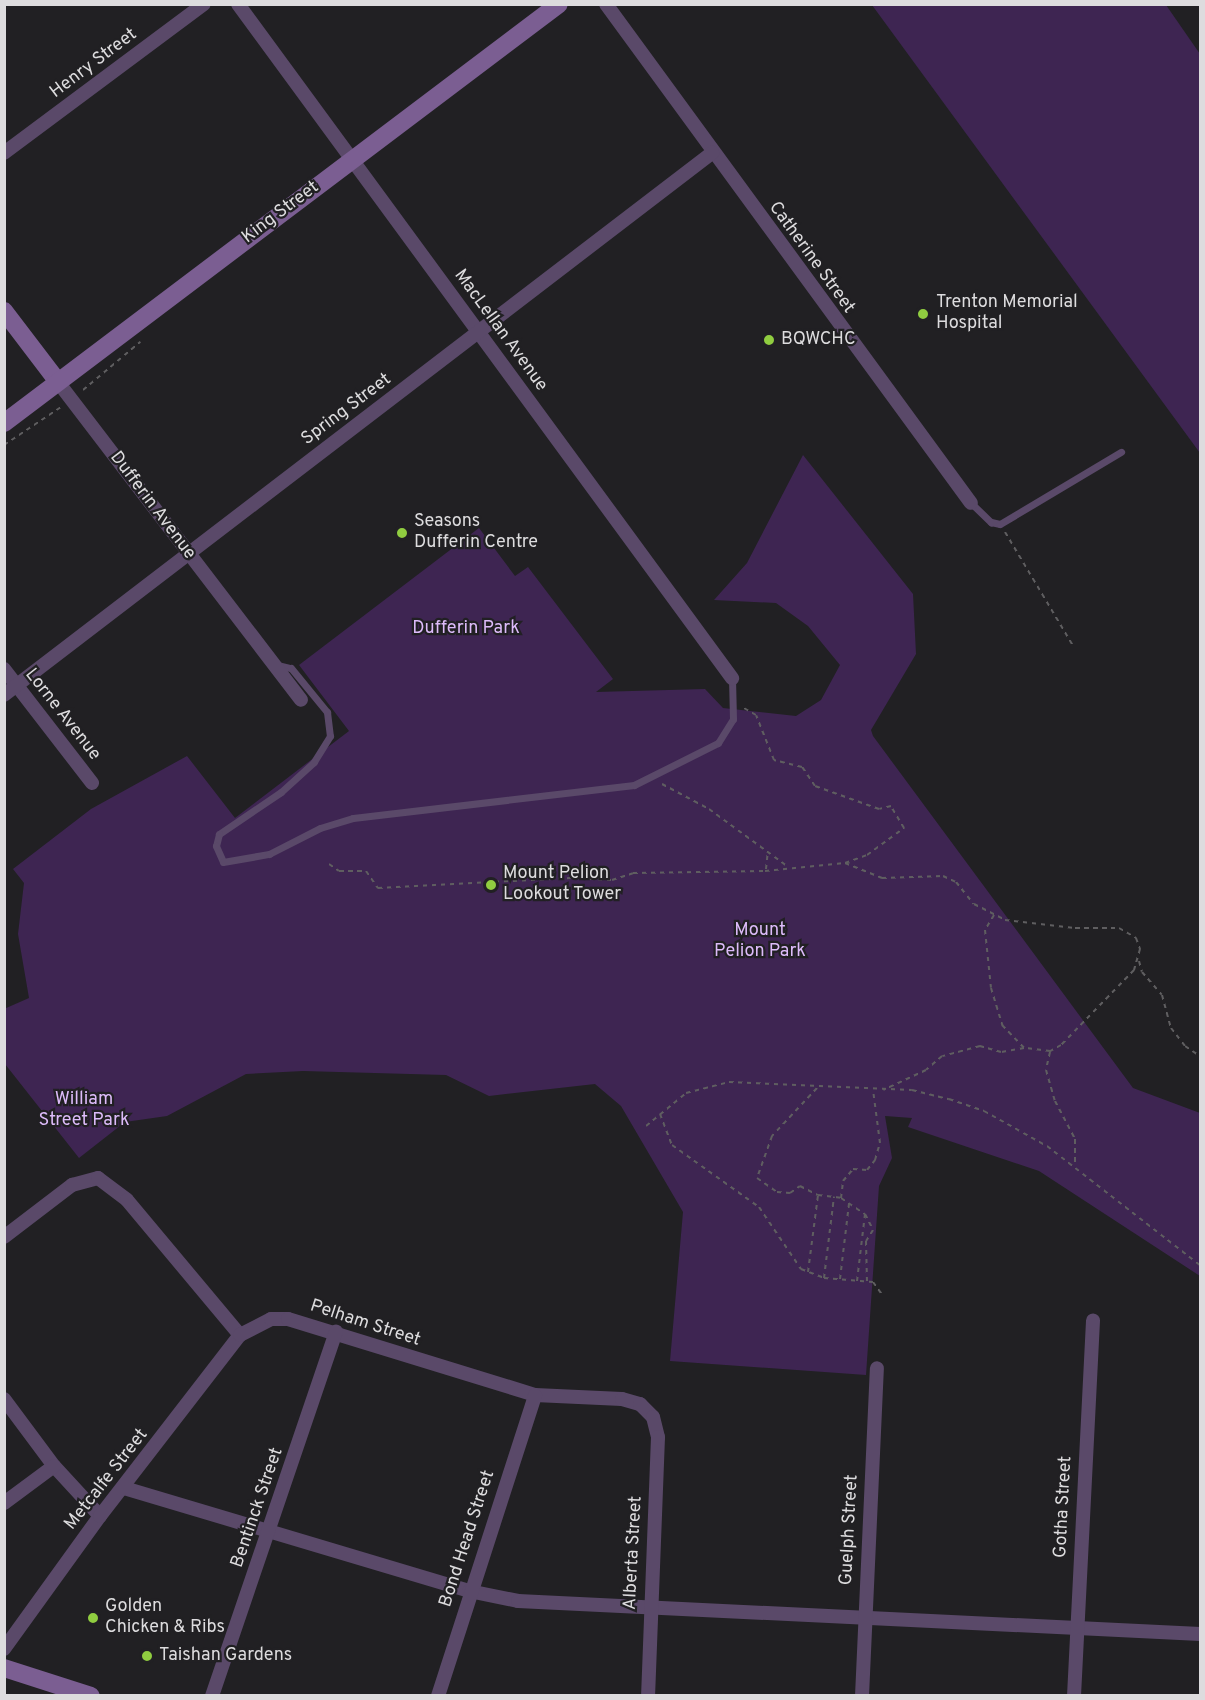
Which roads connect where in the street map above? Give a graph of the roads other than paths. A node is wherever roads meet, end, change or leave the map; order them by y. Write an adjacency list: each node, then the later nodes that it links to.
1 (204, 4): 5 (street, Henry Street)
2 (238, 4): 7 (street, MacLellan Avenue)
3 (559, 4): 7 (street, King Street)
4 (606, 4): 6 (street, Catherine Street)
5 (4, 153)
6 (712, 153): 9 (street, Spring Street); 13 (street, Catherine Street)
7 (352, 160): 9 (street, MacLellan Avenue); 10 (street, King Street)
8 (4, 311): 10 (street, Dufferin Avenue)
9 (479, 333): 14 (street, Spring Street); 17 (street, MacLellan Avenue)
10 (58, 382): 11 (street, King Street); 14 (street, Dufferin Avenue)
11 (4, 423)
12 (1121, 452): 13 (lane, Catherine Street)
13 (971, 503)
14 (189, 554): 15 (street, Dufferin Avenue); 18 (street, Spring Street)
15 (273, 664): 17 (lane); 20 (street, Dufferin Avenue)
16 (4, 669): 18 (street, Lorne Avenue)
17 (732, 678)
18 (17, 686): 19 (street, Spring Street); 21 (street, Lorne Avenue)
19 (4, 696)
20 (301, 700)
21 (92, 783)
22 (4, 1237): 25 (street)
23 (1093, 1320): 38 (street, Gotha Street)
24 (336, 1331): 25 (street, Pelham Street); 27 (street, Pelham Street); 34 (street, Bentinck Street)
25 (240, 1335): 31 (street, Metcalfe Street)
26 (877, 1368): 37 (street, Guelph Street)
27 (535, 1395): 29 (street, Pelham Street); 35 (street, Bond Head Street)
28 (4, 1399): 30 (street)
29 (651, 1415): 36 (street, Alberta Street)
30 (54, 1466): 32 (street); 33 (street)
31 (124, 1488): 33 (street, Metcalfe Street); 34 (street)
32 (4, 1503)
33 (100, 1516): 40 (street, Metcalfe Street)
34 (269, 1531): 35 (street); 43 (street, Bentinck Street)
35 (469, 1591): 36 (street); 44 (street, Bond Head Street)
36 (649, 1607): 37 (street); 45 (street, Alberta Street)
37 (863, 1616): 38 (street); 46 (street, Guelph Street)
38 (1075, 1626): 39 (street); 47 (street, Gotha Street)
39 (1200, 1634)
40 (4, 1649)
41 (4, 1668): 42 (street)
42 (91, 1695)
43 (212, 1695)
44 (438, 1695)
45 (648, 1695)
46 (862, 1695)
47 (1074, 1695)

